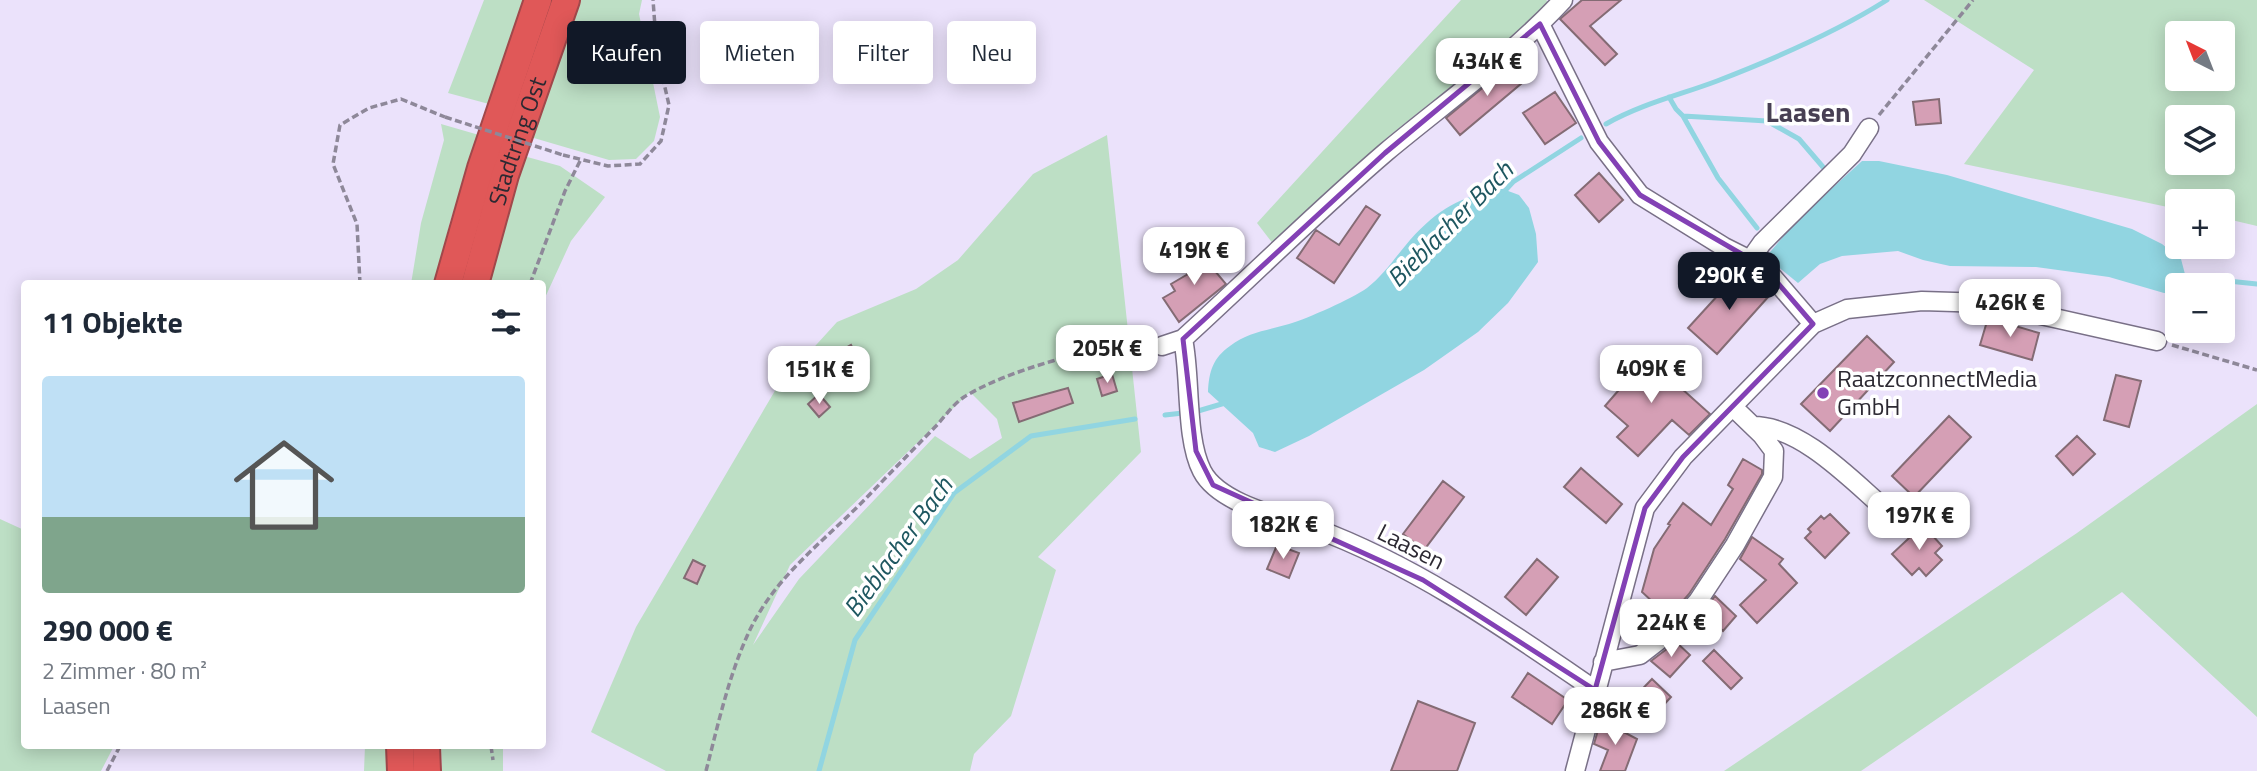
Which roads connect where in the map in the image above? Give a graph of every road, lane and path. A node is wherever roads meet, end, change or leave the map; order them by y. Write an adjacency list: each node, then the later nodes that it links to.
1 (538, 0): 11 (highway, Stadtring Ost)
2 (565, 0): 12 (highway, Stadtring Ost)
3 (653, 0): 8 (path)
4 (1563, 0): 6 (street)
5 (1973, 0): 7 (path)
6 (1540, 24): 9 (street); 15 (street)
7 (1869, 128): 9 (street)
8 (581, 159): 10 (path, bridge); 13 (path)
9 (1750, 260): 14 (street)
10 (360, 280)
11 (449, 280)
12 (476, 280)
13 (532, 280)
14 (1813, 324): 16 (street); 19 (street)
15 (1183, 339): 17 (street); 23 (street, Laasen)
16 (2157, 341): 18 (path)
17 (1162, 345): 32 (path)
18 (2257, 370)
19 (1733, 407): 20 (street); 22 (street)
20 (1753, 426): 21 (street); 22 (street)
21 (1892, 515)
22 (1603, 662): 23 (street)
23 (1595, 690): 33 (street)
24 (118, 749): 29 (path)
25 (400, 749): 30 (highway)
26 (426, 749): 31 (highway)
27 (491, 749): 28 (path)
28 (493, 760)
29 (107, 771)
30 (401, 771)
31 (427, 771)
32 (706, 771)
33 (1575, 771)

